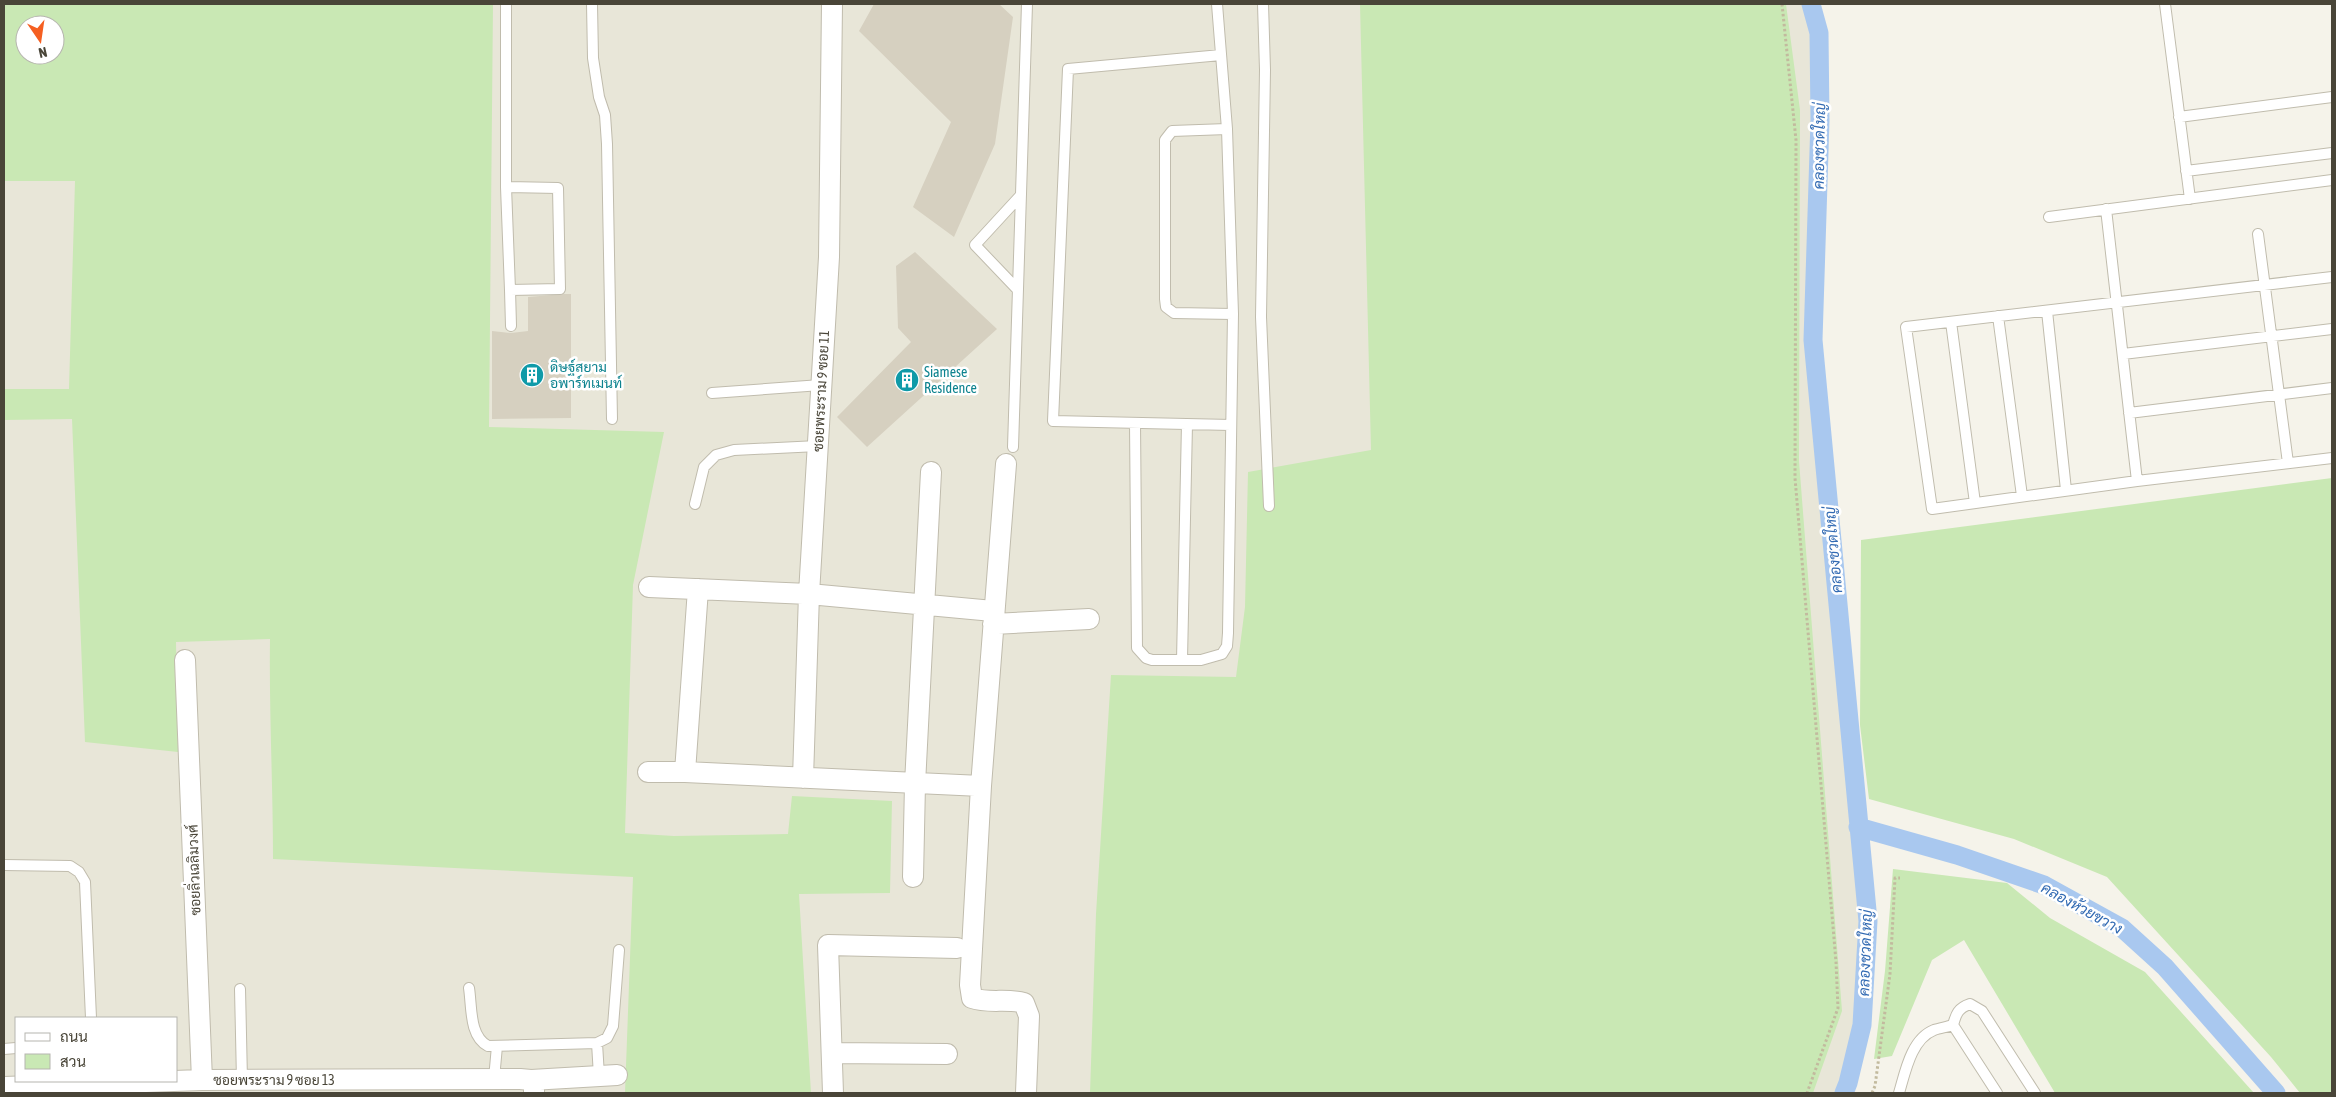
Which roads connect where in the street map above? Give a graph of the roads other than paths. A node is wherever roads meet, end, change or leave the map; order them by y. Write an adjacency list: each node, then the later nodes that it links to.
1 (506, 4): 15 (lane)
2 (592, 4): 39 (lane)
3 (832, 4): 34 (street, ซอยพระราม 9 ซอย 11)
4 (1027, 4): 16 (lane)
5 (1217, 4): 8 (lane)
6 (1263, 4): 53 (lane)
7 (2165, 4): 10 (lane)
8 (1221, 55): 11 (lane); 40 (lane)
9 (2332, 97): 10 (lane)
10 (2179, 117): 13 (lane)
11 (1227, 129): 27 (lane); 27 (lane)
12 (2332, 153): 13 (lane)
13 (2186, 172): 17 (lane)
14 (2332, 180): 17 (lane)
15 (506, 187): 23 (lane); 23 (lane)
16 (1021, 194): 24 (lane); 24 (lane)
17 (2190, 199): 18 (lane)
18 (2106, 210): 19 (lane); 25 (lane)
19 (2049, 217)
20 (2258, 234): 22 (lane)
21 (2332, 277): 22 (lane)
22 (2264, 285): 25 (lane); 32 (lane)
23 (510, 290): 30 (lane)
24 (1018, 290): 44 (lane)
25 (2117, 303): 26 (lane); 33 (lane)
26 (2047, 311): 28 (lane); 49 (lane)
27 (1233, 314): 42 (lane)
28 (1998, 316): 29 (lane); 50 (lane)
29 (1951, 322): 51 (lane); 51 (lane)
30 (511, 326)
31 (2332, 329): 32 (lane)
32 (2271, 336): 33 (lane); 37 (lane)
33 (2122, 354): 38 (lane)
34 (821, 385): 36 (lane); 43 (street, ซอยพระราม 9 ซอย 11)
35 (2332, 388): 37 (lane)
36 (712, 393)
37 (2279, 394): 38 (lane); 46 (lane)
38 (2129, 413): 48 (lane)
39 (612, 419)
40 (1135, 423): 41 (lane); 61 (lane)
41 (1187, 424): 42 (lane); 61 (lane)
42 (1231, 425): 61 (lane)
43 (818, 446): 52 (lane); 56 (street, ซอยพระราม 9 ซอย 11)
44 (1010, 455): 58 (street)
45 (2332, 458): 46 (lane)
46 (2288, 463): 48 (lane)
47 (931, 472): 57 (street)
48 (2137, 481): 49 (lane)
49 (2066, 490): 50 (lane)
50 (2022, 496): 51 (lane)
51 (1975, 503)
52 (695, 504)
53 (1270, 506)
54 (649, 587): 55 (street)
55 (698, 589): 56 (street); 63 (street)
56 (809, 594): 57 (street); 64 (street, ซอยพระราม 9 ซอย 11)
57 (925, 605): 58 (street); 65 (street)
58 (993, 617): 59 (street); 66 (street)
59 (1088, 619)
60 (186, 660): 81 (street, ซอยลิ่วเฉลิมวงศ์)
61 (1182, 660)
62 (648, 772): 63 (street)
63 (685, 772): 64 (street)
64 (803, 778): 65 (street)
65 (915, 784): 66 (street); 68 (street)
66 (981, 786): 88 (street)
67 (4, 865): 73 (lane)
68 (913, 877)
69 (957, 948): 77 (street)
70 (619, 950): 75 (lane)
71 (240, 988): 82 (lane)
72 (469, 988): 76 (lane)
73 (91, 1017)
74 (1953, 1026): 89 (lane); 90 (lane); 91 (lane)
75 (597, 1044): 76 (lane); 79 (lane)
76 (497, 1046): 80 (lane)
77 (832, 1053): 78 (street); 87 (street)
78 (947, 1054)
79 (608, 1076): 85 (street, ซอยพระราม 9 ซอย 13)
80 (494, 1079): 83 (street, ซอยพระราม 9 ซอย 13); 85 (street, ซอยพระราม 9 ซอย 13)
81 (202, 1080): 82 (street, ซอยพระราม 9 ซอย 13); 86 (street, ซอยพระราม 9 ซอย 13)
82 (242, 1080): 83 (street, ซอยพระราม 9 ซอย 13)
83 (374, 1086)
84 (4, 1087): 86 (street, ซอยพระราม 9 ซอย 13)
85 (533, 1087)
86 (97, 1089)
87 (833, 1093)
88 (1026, 1093)
89 (1899, 1093)
90 (1997, 1093)
91 (2035, 1093)

